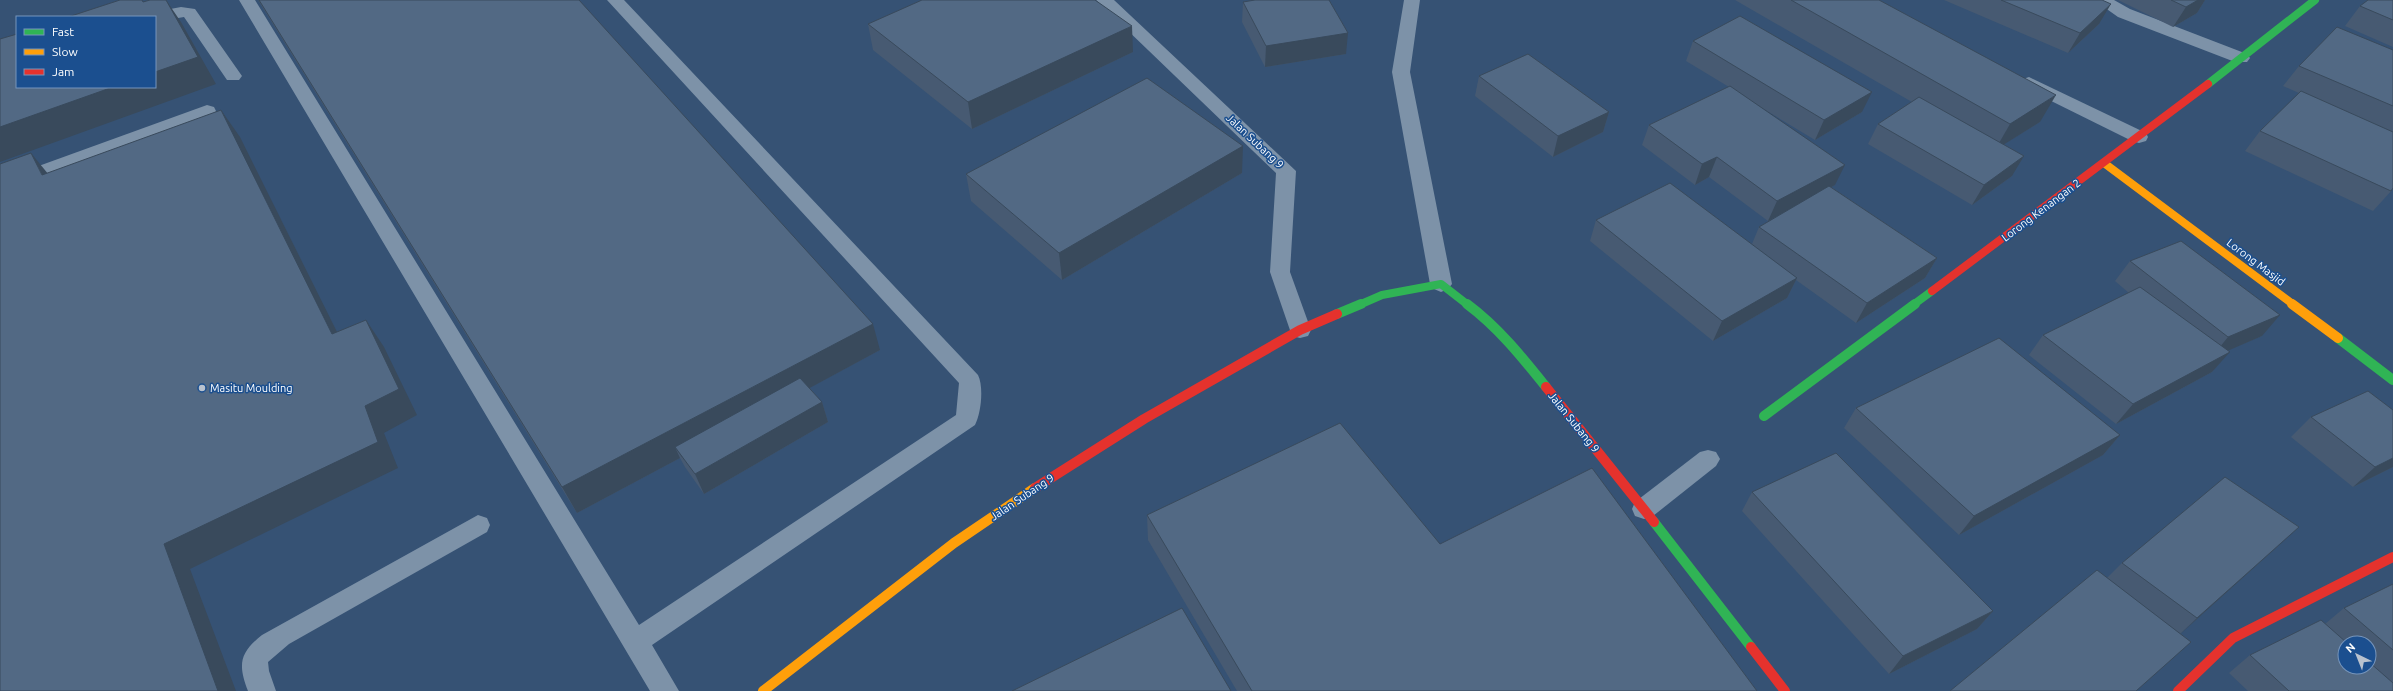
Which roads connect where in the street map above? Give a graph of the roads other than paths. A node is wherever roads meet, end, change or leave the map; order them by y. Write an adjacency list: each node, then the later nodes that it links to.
1 (247, 0): 23 (street)
2 (615, 0): 23 (street)
3 (1104, 0): 16 (street, Jalan Subang 9)
4 (1412, 0): 15 (street)
5 (2102, 0): 8 (street)
6 (2315, 0): 8 (street, Lorong Kenangan 2)
7 (156, 18): 10 (street)
8 (2241, 58): 12 (street, Lorong Kenangan 2)
9 (2013, 75): 12 (street)
10 (233, 76)
11 (206, 111): 14 (street)
12 (2139, 137): 13 (street, Lorong Kenangan 2)
13 (2104, 163): 17 (street, Lorong Masjid); 18 (street, Lorong Kenangan 2)
14 (0, 187)
15 (1441, 284): 16 (street, Jalan Subang 9); 20 (street, Jalan Subang 9)
16 (1300, 330): 26 (street, Jalan Subang 9)
17 (2393, 380)
18 (1764, 416)
19 (1708, 459): 20 (street)
20 (1644, 509): 27 (street, Jalan Subang 9)
21 (478, 525): 24 (street)
22 (2393, 557): 28 (street)
23 (635, 642): 25 (street)
24 (262, 691)
25 (665, 691)
26 (763, 691)
27 (1785, 691)
28 (2178, 691)

